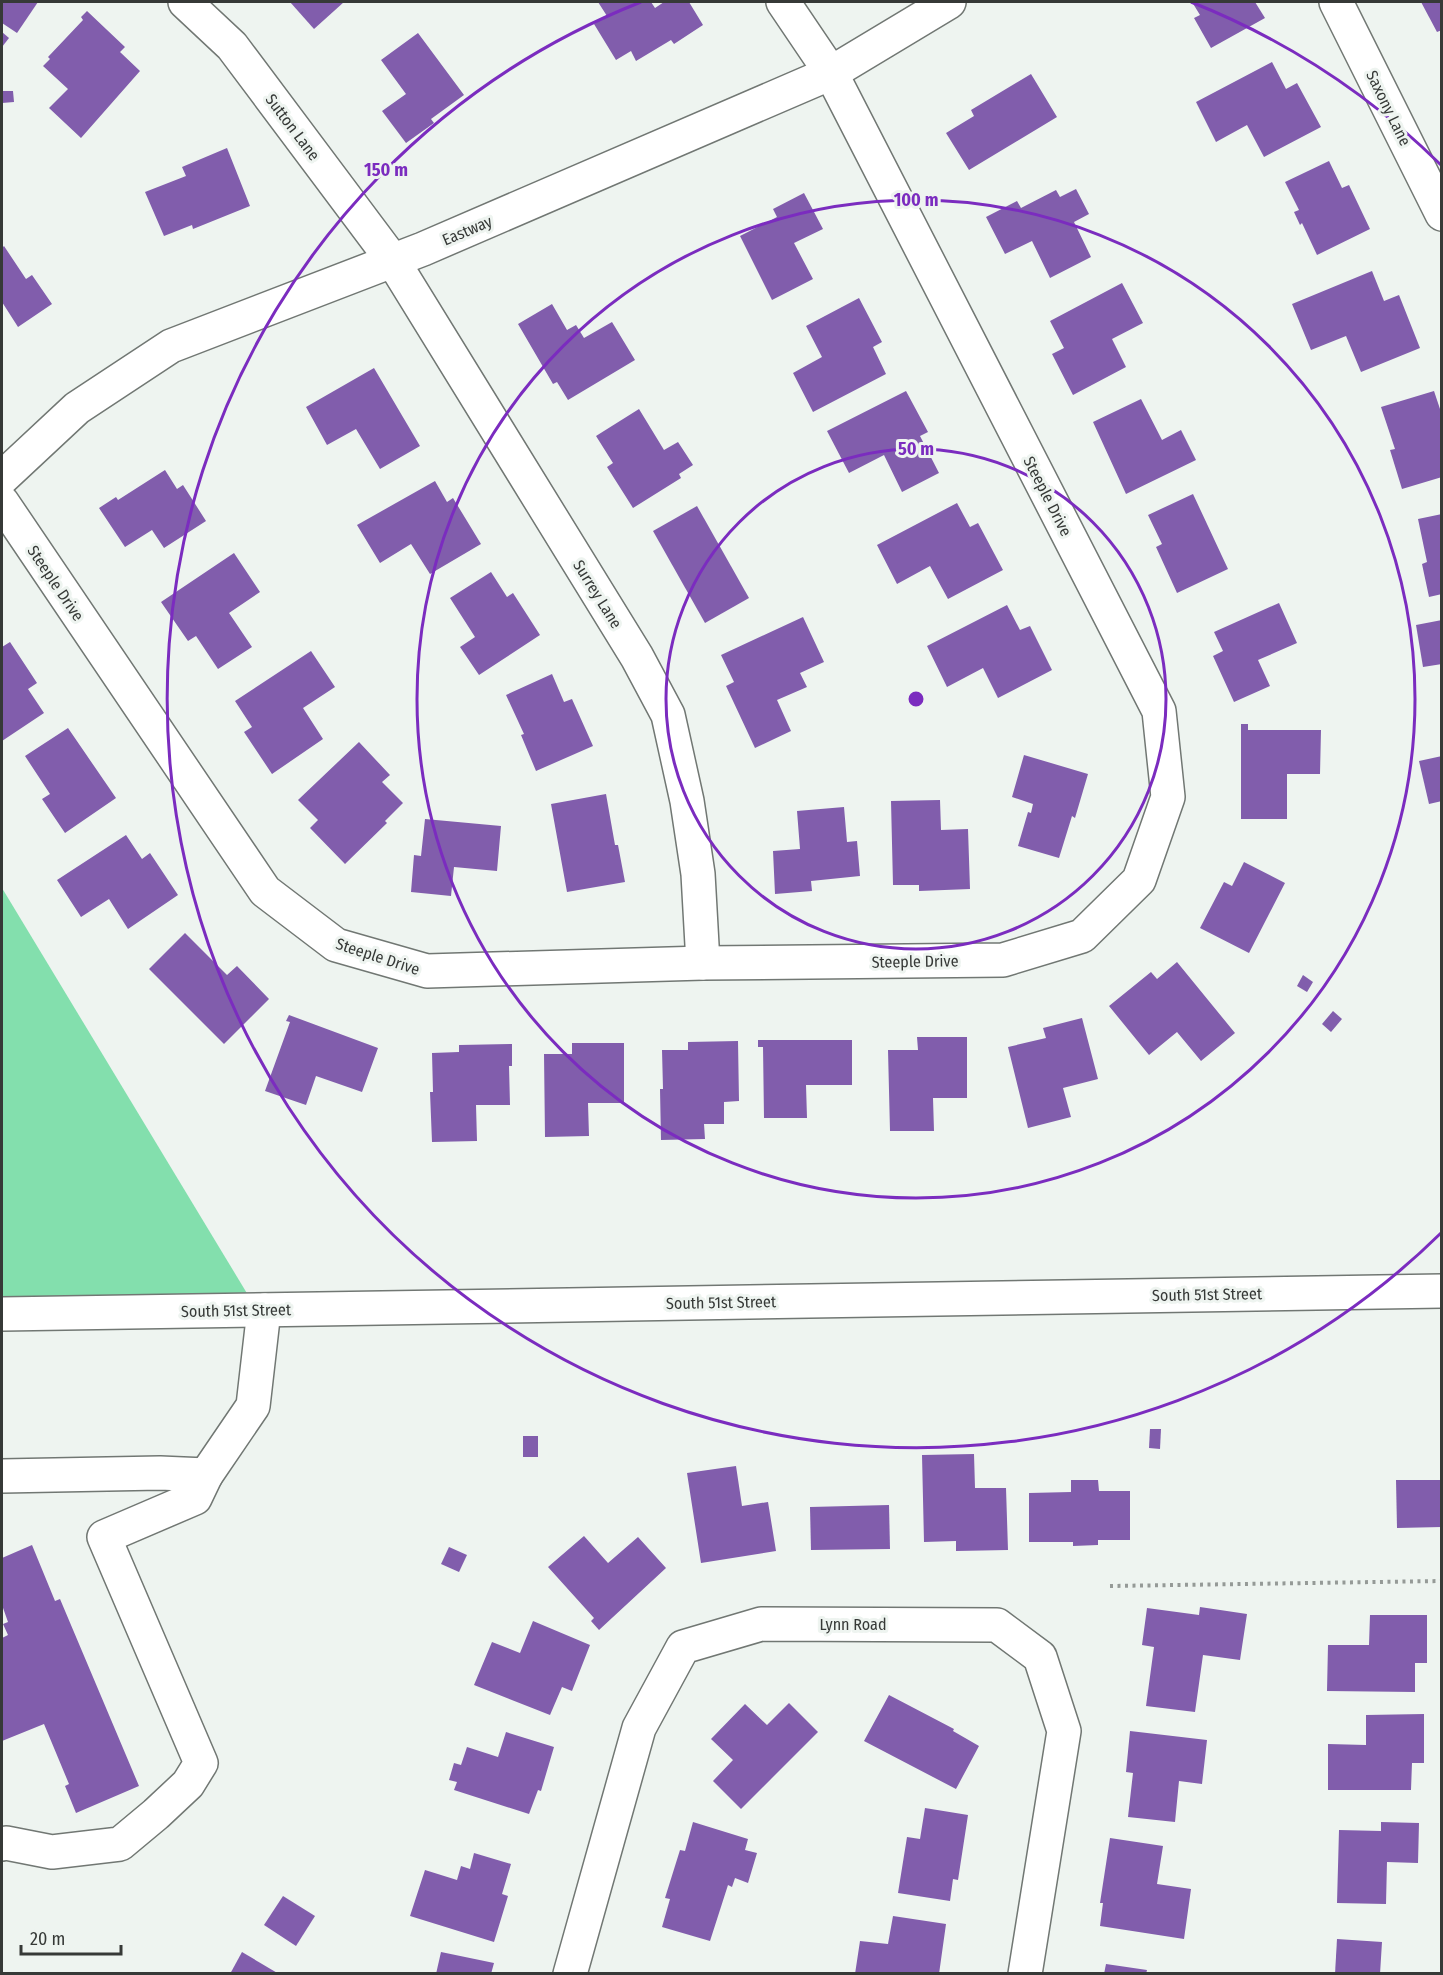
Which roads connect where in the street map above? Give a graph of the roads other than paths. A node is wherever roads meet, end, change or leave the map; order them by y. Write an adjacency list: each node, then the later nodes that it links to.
1 (185, 2): 7 (street, Sutton Lane)
2 (783, 2): 5 (street, Steeple Drive)
3 (949, 2): 5 (street, Eastway)
4 (1336, 2): 6 (street, Saxony Lane)
5 (831, 73): 7 (street, Eastway); 10 (street, Steeple Drive)
6 (1442, 214)
7 (393, 261): 8 (street, Eastway); 10 (street, Surrey Lane)
8 (2, 478)
9 (2, 502): 10 (street, Steeple Drive)
10 (703, 963)
11 (1442, 1291): 12 (street, South 51st Street)
12 (264, 1310): 13 (street, South 51st Street); 14 (street)
13 (2, 1314)
14 (206, 1475): 15 (street); 16 (street)
15 (2, 1476)
16 (2, 1844)
17 (570, 1974): 18 (street, Lynn Road)
18 (1024, 1974)

